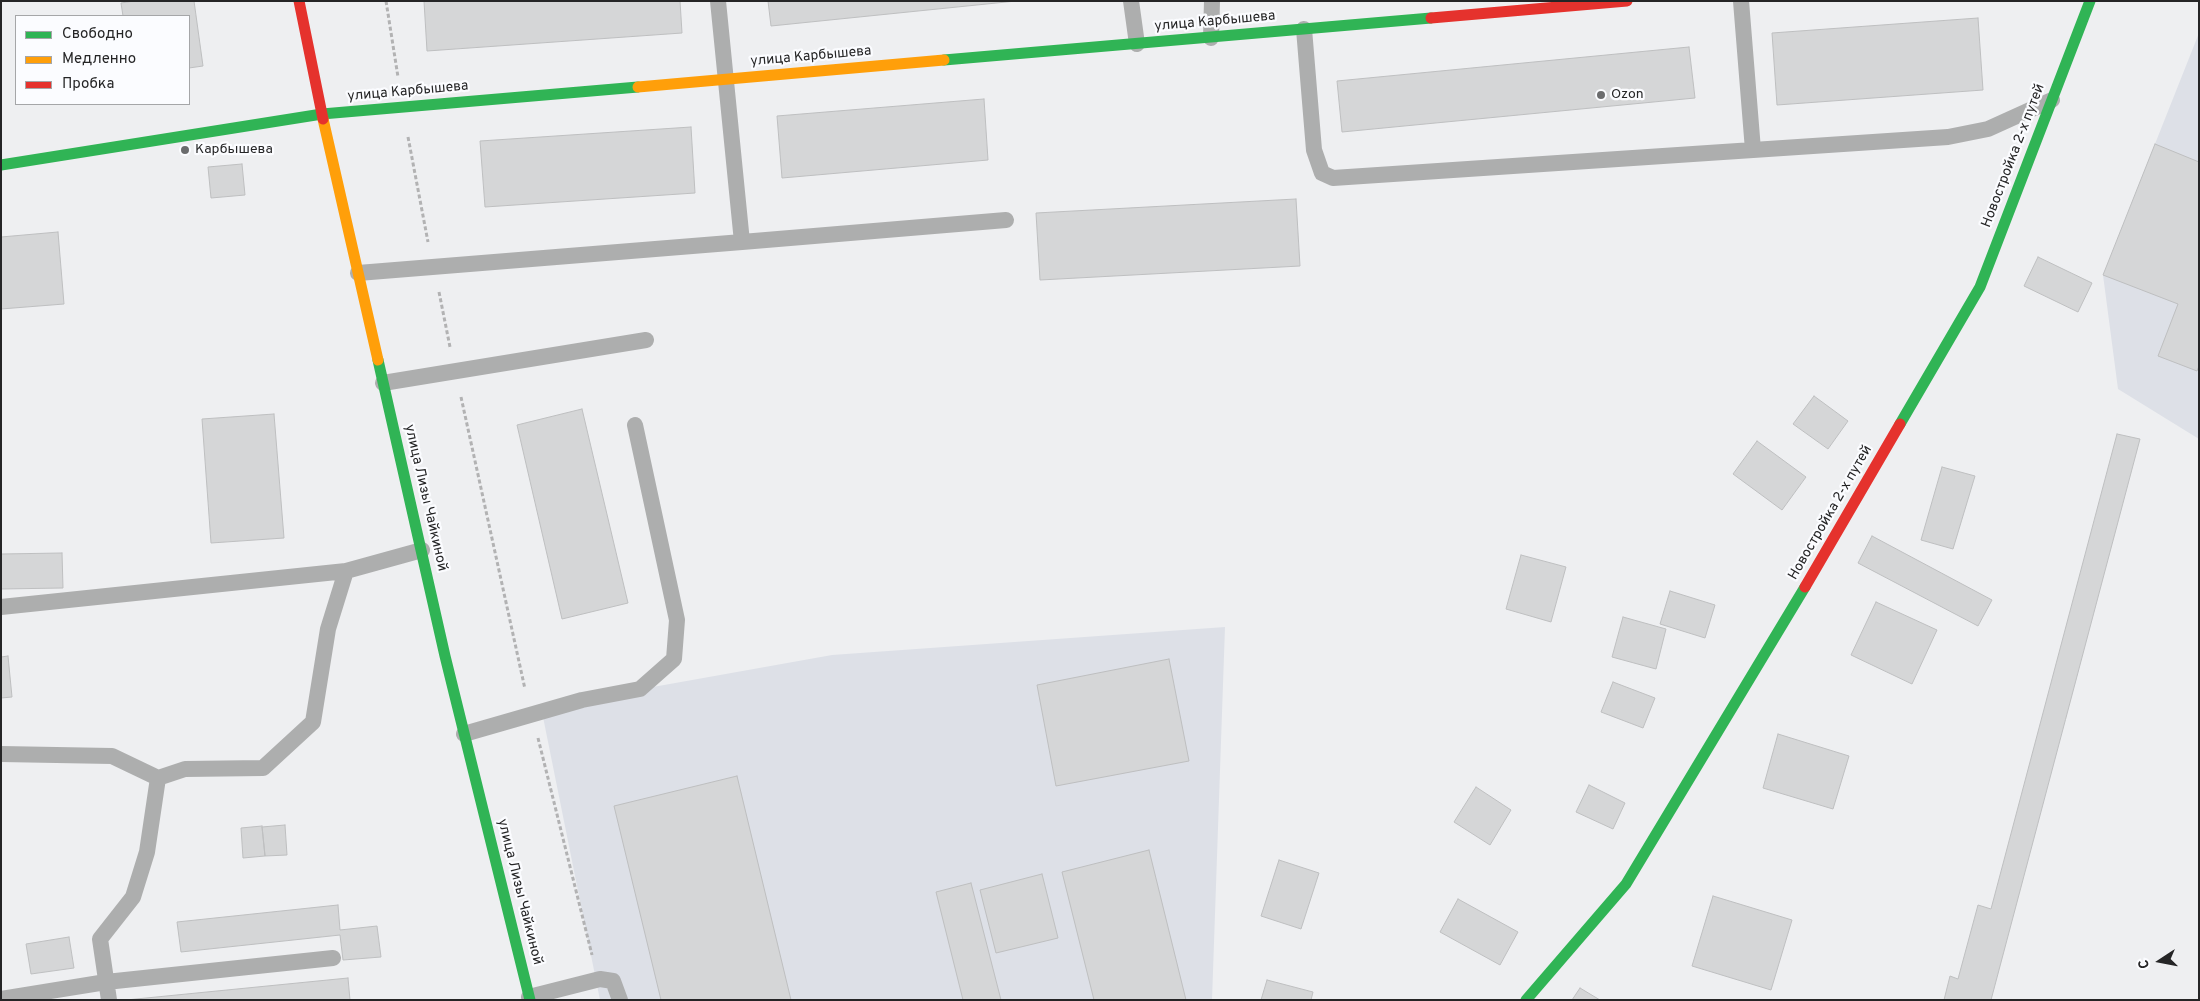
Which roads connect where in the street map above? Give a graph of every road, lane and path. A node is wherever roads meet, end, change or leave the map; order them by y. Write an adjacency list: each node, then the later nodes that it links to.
1 (299, 1): 16 (street, улица Лизы Чайкиной)
2 (386, 1): 15 (path)
3 (718, 1): 13 (lane)
4 (1131, 1): 12 (lane)
5 (1212, 1): 11 (lane)
6 (1627, 1): 9 (street, улица Карбышева)
7 (1741, 1): 17 (lane)
8 (2090, 1): 14 (street, Новостройка 2-х путей)
9 (1514, 6): 10 (street, улица Карбышева)
10 (1304, 30): 11 (street, улица Карбышева); 17 (lane)
11 (1211, 38): 12 (street, улица Карбышева)
12 (1137, 44): 13 (street, улица Карбышева)
13 (726, 80): 15 (street, улица Карбышева); 20 (lane)
14 (2052, 100): 17 (lane); 41 (street, Новостройка 2-х путей)
15 (403, 108): 16 (street, улица Карбышева); 21 (path)
16 (322, 114): 18 (street, улица Карбышева); 22 (street, улица Лизы Чайкиной)
17 (1753, 150)
18 (1, 165)
19 (1006, 220): 20 (lane)
20 (742, 242): 21 (lane)
21 (434, 266): 22 (lane); 24 (path)
22 (358, 272): 25 (street, улица Лизы Чайкиной)
23 (646, 340): 24 (lane)
24 (455, 372): 25 (lane); 30 (path)
25 (383, 383): 27 (street, улица Лизы Чайкиной)
26 (636, 425): 30 (lane)
27 (422, 550): 28 (lane); 31 (street, улица Лизы Чайкиной)
28 (346, 571): 29 (lane); 33 (lane)
29 (1, 607)
30 (532, 714): 31 (lane); 35 (path)
31 (464, 734): 38 (street, улица Лизы Чайкиной)
32 (1, 754): 33 (lane)
33 (158, 778): 36 (lane)
34 (333, 958): 36 (lane)
35 (598, 979): 38 (lane); 40 (lane)
36 (106, 982): 37 (lane); 39 (lane)
37 (1, 998)
38 (529, 999)
39 (109, 1000)
40 (620, 1000)
41 (1526, 1000)

